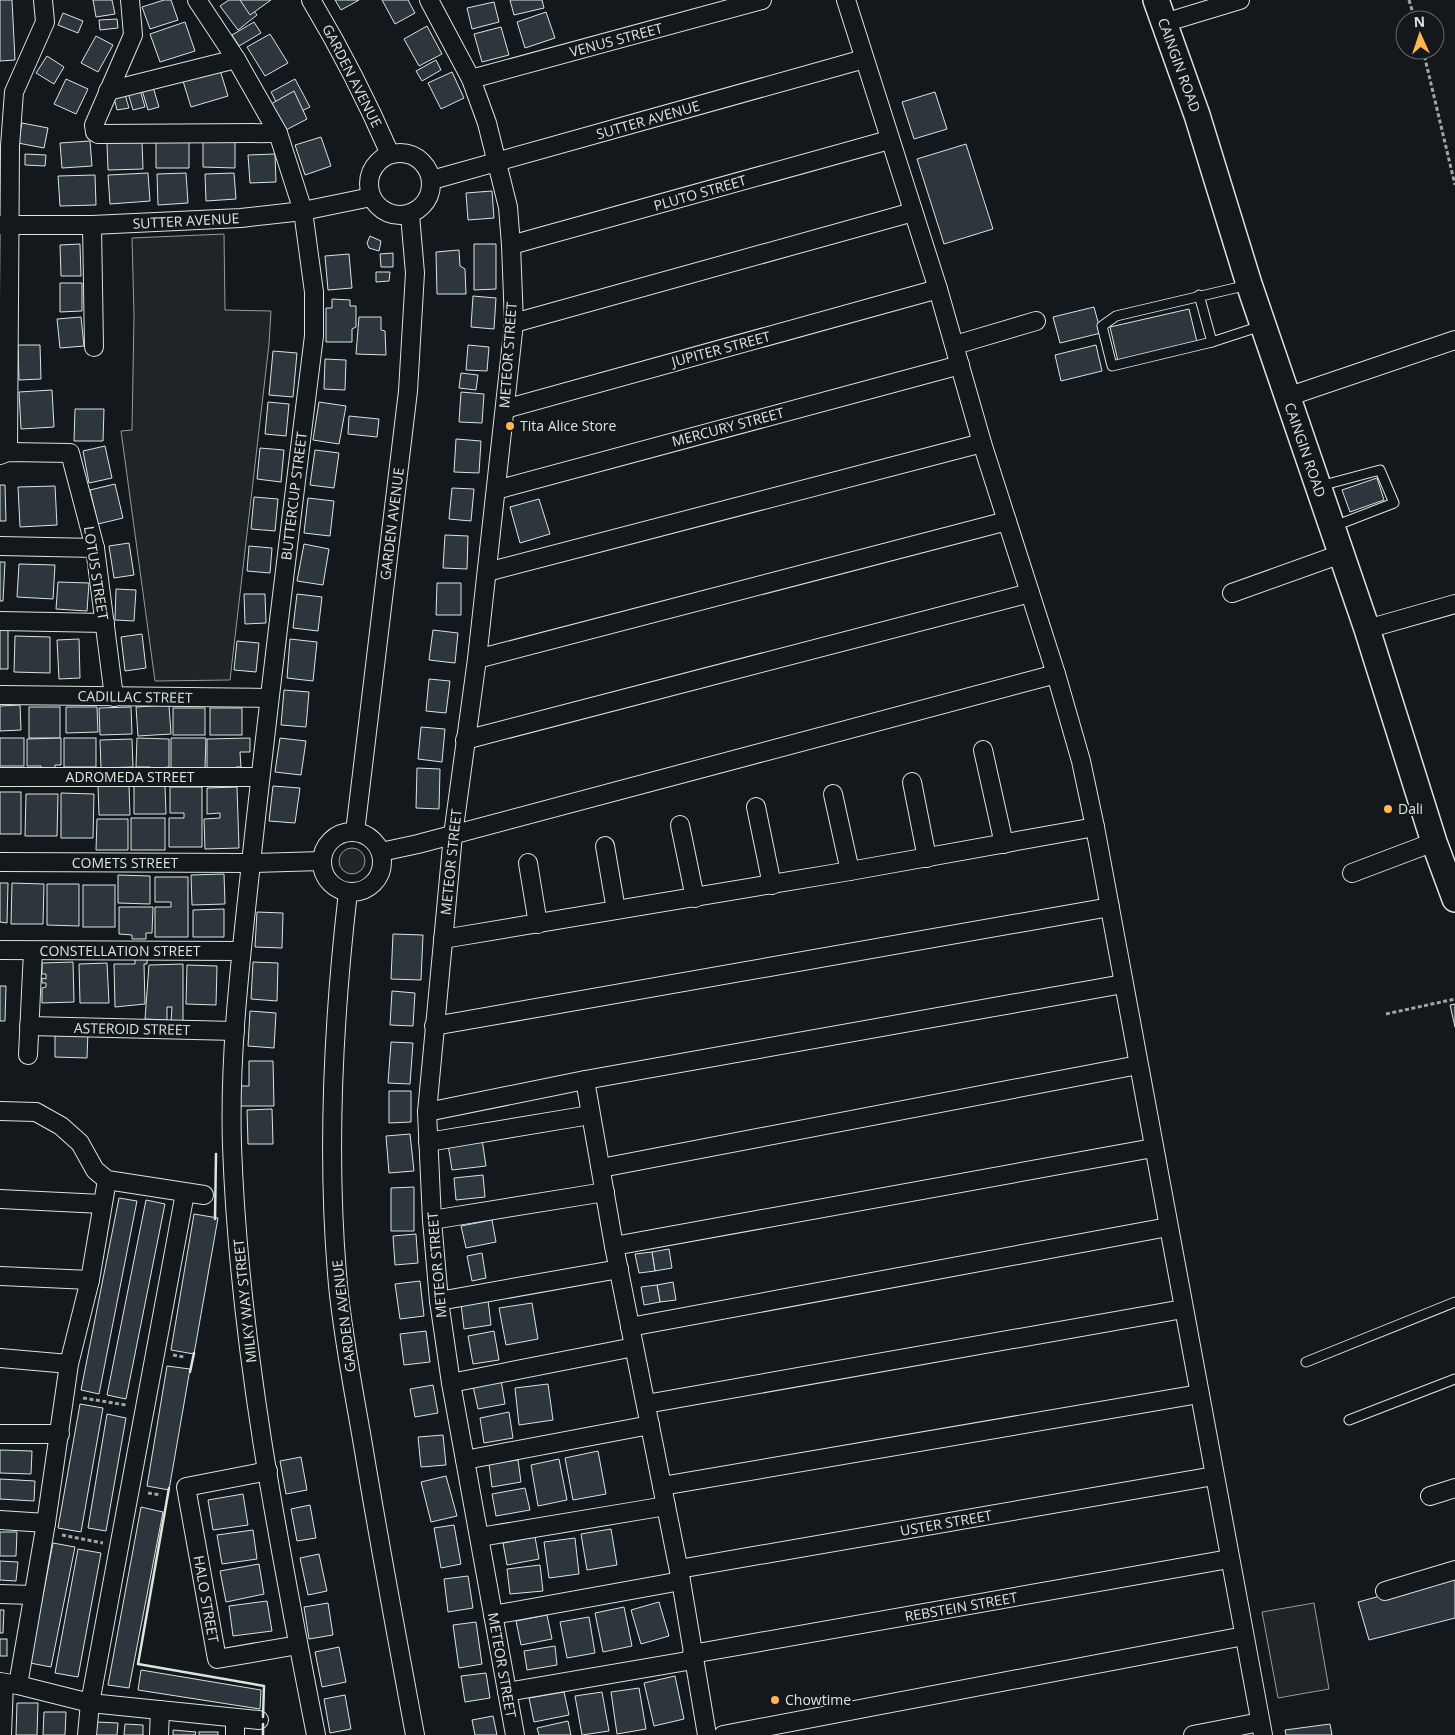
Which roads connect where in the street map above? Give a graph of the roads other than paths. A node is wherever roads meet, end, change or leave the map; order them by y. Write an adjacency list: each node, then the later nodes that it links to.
1 (42, 0): 17 (street)
2 (130, 0): 14 (street)
3 (196, 0): 11 (street, BUTTERCUP STREET)
4 (311, 0): 18 (street, GARDEN AVENUE)
5 (762, 0): 13 (street, VENUS STREET)
6 (846, 0): 12 (street)
7 (1156, 0): 10 (street, CAINGIN ROAD)
8 (1240, 0): 10 (street)
9 (435, 1): 13 (street, METEOR STREET)
10 (1164, 24): 28 (street, CAINGIN ROAD)
11 (236, 59): 14 (street); 15 (street, BUTTERCUP STREET)
12 (864, 60): 16 (street); 19 (street, SUTTER AVENUE)
13 (471, 79): 19 (street, METEOR STREET)
14 (108, 91): 15 (street)
15 (278, 132): 22 (street, BUTTERCUP STREET)
16 (889, 140): 23 (street); 27 (street, PLUTO STREET)
17 (5, 146): 25 (street)
18 (390, 154): 20 (street); 21 (street)
19 (498, 163): 20 (street, SUTTER AVENUE); 27 (street, METEOR STREET)
20 (432, 180): 24 (street)
21 (371, 197): 22 (street, SUTTER AVENUE); 24 (street)
22 (303, 211): 26 (street, SUTTER AVENUE); 63 (street, BUTTERCUP STREET)
23 (913, 212): 29 (street); 33 (street)
24 (410, 215): 73 (street, GARDEN AVENUE)
25 (4, 225): 26 (street, SUTTER AVENUE); 31 (street)
26 (92, 225): 38 (street)
27 (511, 245): 33 (street, METEOR STREET)
28 (1249, 284): 30 (lane); 34 (street, CAINGIN ROAD)
29 (938, 289): 37 (street); 42 (street, JUPITER STREET)
30 (1199, 295): 36 (lane); 36 (lane)
31 (4, 316): 40 (street)
32 (1036, 321): 37 (street)
33 (514, 323): 42 (street, METEOR STREET)
34 (1263, 325): 36 (lane); 41 (street, CAINGIN ROAD)
35 (1455, 340): 41 (street)
36 (1212, 342)
37 (954, 345): 39 (street)
38 (94, 347)
39 (960, 365): 43 (street); 46 (street, MERCURY STREET)
40 (4, 392): 44 (street)
41 (1287, 397): 45 (street, CAINGIN ROAD)
42 (505, 409): 46 (street, METEOR STREET)
43 (982, 443): 47 (street); 52 (street)
44 (4, 454): 50 (street, LOTUS STREET)
45 (1318, 487): 48 (street, CAINGIN ROAD); 48 (lane)
46 (496, 490): 52 (street, METEOR STREET)
47 (1007, 521): 53 (street); 59 (street)
48 (1332, 527): 51 (street, CAINGIN ROAD)
49 (0, 546): 50 (street)
50 (95, 548): 57 (street, LOTUS STREET)
51 (1341, 554): 54 (street); 58 (street, CAINGIN ROAD)
52 (487, 572): 59 (street, METEOR STREET)
53 (1030, 593): 60 (street); 64 (street)
54 (1232, 593)
55 (1455, 604): 58 (street)
56 (0, 621): 57 (street)
57 (105, 623): 62 (street, LOTUS STREET)
58 (1367, 629): 75 (street, CAINGIN ROAD)
59 (477, 659): 64 (street, METEOR STREET)
60 (1056, 674): 72 (street); 74 (street)
61 (0, 695): 62 (street, CADILLAC STREET)
62 (114, 697): 63 (street, CADILLAC STREET)
63 (269, 698): 67 (street, BUTTERCUP STREET)
64 (465, 740): 74 (street, METEOR STREET)
65 (983, 750): 76 (street)
66 (0, 777): 67 (street, ADROMEDA STREET)
67 (259, 777): 83 (street, BUTTERCUP STREET)
68 (912, 782): 79 (street)
69 (833, 794): 84 (street)
70 (756, 807): 86 (street)
71 (680, 825): 88 (street)
72 (1096, 827): 76 (street); 90 (street)
73 (354, 832): 78 (street); 80 (street)
74 (452, 835): 78 (street); 93 (street, METEOR STREET)
75 (1434, 842): 85 (street); 89 (street, CAINGIN ROAD)
76 (1004, 844): 79 (street)
77 (605, 846): 91 (street)
78 (381, 852): 87 (street)
79 (927, 858): 84 (street)
80 (322, 861): 83 (street, COMETS STREET); 87 (street)
81 (0, 862): 83 (street, COMETS STREET)
82 (528, 863): 92 (street)
83 (251, 864): 96 (street, MILKY WAY STREET)
84 (850, 871): 86 (street)
85 (1352, 873)
86 (772, 884): 88 (street)
87 (348, 892): 169 (street, GARDEN AVENUE)
88 (695, 898): 91 (street)
89 (1455, 899)
90 (1110, 907): 97 (street); 99 (street)
91 (616, 910): 92 (street)
92 (538, 924): 93 (street)
93 (443, 940): 99 (street, METEOR STREET)
94 (0, 950): 95 (street, CONSTELLATION STREET)
95 (33, 951): 96 (street, CONSTELLATION STREET); 98 (street)
96 (241, 951): 100 (street, MILKY WAY STREET)
97 (1123, 984): 102 (street); 103 (street)
98 (29, 1026): 100 (street, ASTEROID STREET); 101 (street)
99 (434, 1026): 105 (street, METEOR STREET)
100 (235, 1031): 139 (street, MILKY WAY STREET)
101 (28, 1055)
102 (1138, 1065): 108 (street); 109 (street)
103 (585, 1080): 105 (street); 106 (street)
104 (0, 1111): 110 (street)
105 (427, 1112): 107 (street, METEOR STREET)
106 (590, 1115): 107 (street); 109 (street)
107 (428, 1142): 116 (street, METEOR STREET)
108 (1153, 1148): 117 (street); 118 (street)
109 (601, 1168): 111 (street)
110 (107, 1180): 112 (street); 115 (street)
111 (605, 1192): 116 (street); 118 (street)
112 (185, 1193): 113 (street); 160 (street)
113 (204, 1195)
114 (0, 1199): 115 (street)
115 (102, 1204): 121 (street)
116 (432, 1220): 122 (street, METEOR STREET)
117 (1168, 1227): 124 (street); 125 (street)
118 (614, 1246): 119 (street)
119 (619, 1269): 122 (street); 125 (street)
120 (0, 1276): 121 (street)
121 (90, 1280): 129 (street)
122 (439, 1301): 131 (street, METEOR STREET)
123 (1455, 1302): 128 (lane)
124 (1183, 1309): 132 (street); 133 (street)
125 (630, 1327): 126 (street)
126 (634, 1347): 131 (street); 133 (street)
127 (0, 1358): 129 (street)
128 (1306, 1362)
129 (69, 1364): 137 (street)
130 (1455, 1379): 134 (lane)
131 (451, 1383): 138 (street, METEOR STREET)
132 (1199, 1394): 140 (street); 141 (street)
133 (646, 1404): 135 (street)
134 (1349, 1420)
135 (650, 1425): 138 (street); 141 (street)
136 (0, 1434): 137 (street)
137 (60, 1434): 146 (street)
138 (465, 1460): 147 (street, METEOR STREET)
139 (268, 1471): 156 (street, MILKY WAY STREET); 156 (street, HALO STREET)
140 (1214, 1476): 148 (street); 150 (street, USTER STREET)
141 (662, 1486): 144 (street)
142 (1455, 1488): 143 (street)
143 (1430, 1496)
144 (666, 1506): 147 (street); 150 (street)
145 (0, 1520): 146 (street)
146 (46, 1527): 153 (street)
147 (480, 1537): 154 (street, METEOR STREET)
148 (1230, 1559): 155 (street); 157 (street, REBSTEIN STREET)
149 (1455, 1570): 151 (street)
150 (680, 1575): 154 (street, USTER STREET); 157 (street)
151 (1384, 1591)
152 (0, 1594): 153 (street)
153 (33, 1595): 158 (street)
154 (493, 1615): 159 (street, METEOR STREET)
155 (1244, 1636): 164 (street); 172 (street)
156 (298, 1644): 168 (street, MILKY WAY STREET)
157 (693, 1657): 159 (street, REBSTEIN STREET); 171 (street)
158 (8, 1683): 160 (street); 165 (street)
159 (507, 1692): 170 (street, METEOR STREET)
160 (90, 1703): 161 (street); 166 (street)
161 (160, 1710): 163 (street); 167 (street)
162 (259, 1720): 163 (street)
163 (235, 1726)
164 (1261, 1729): 173 (street)
165 (2, 1735)
166 (87, 1735)
167 (159, 1735)
168 (316, 1735)
169 (415, 1735)
170 (515, 1735)
171 (707, 1735)
172 (723, 1735)
173 (1193, 1735)

